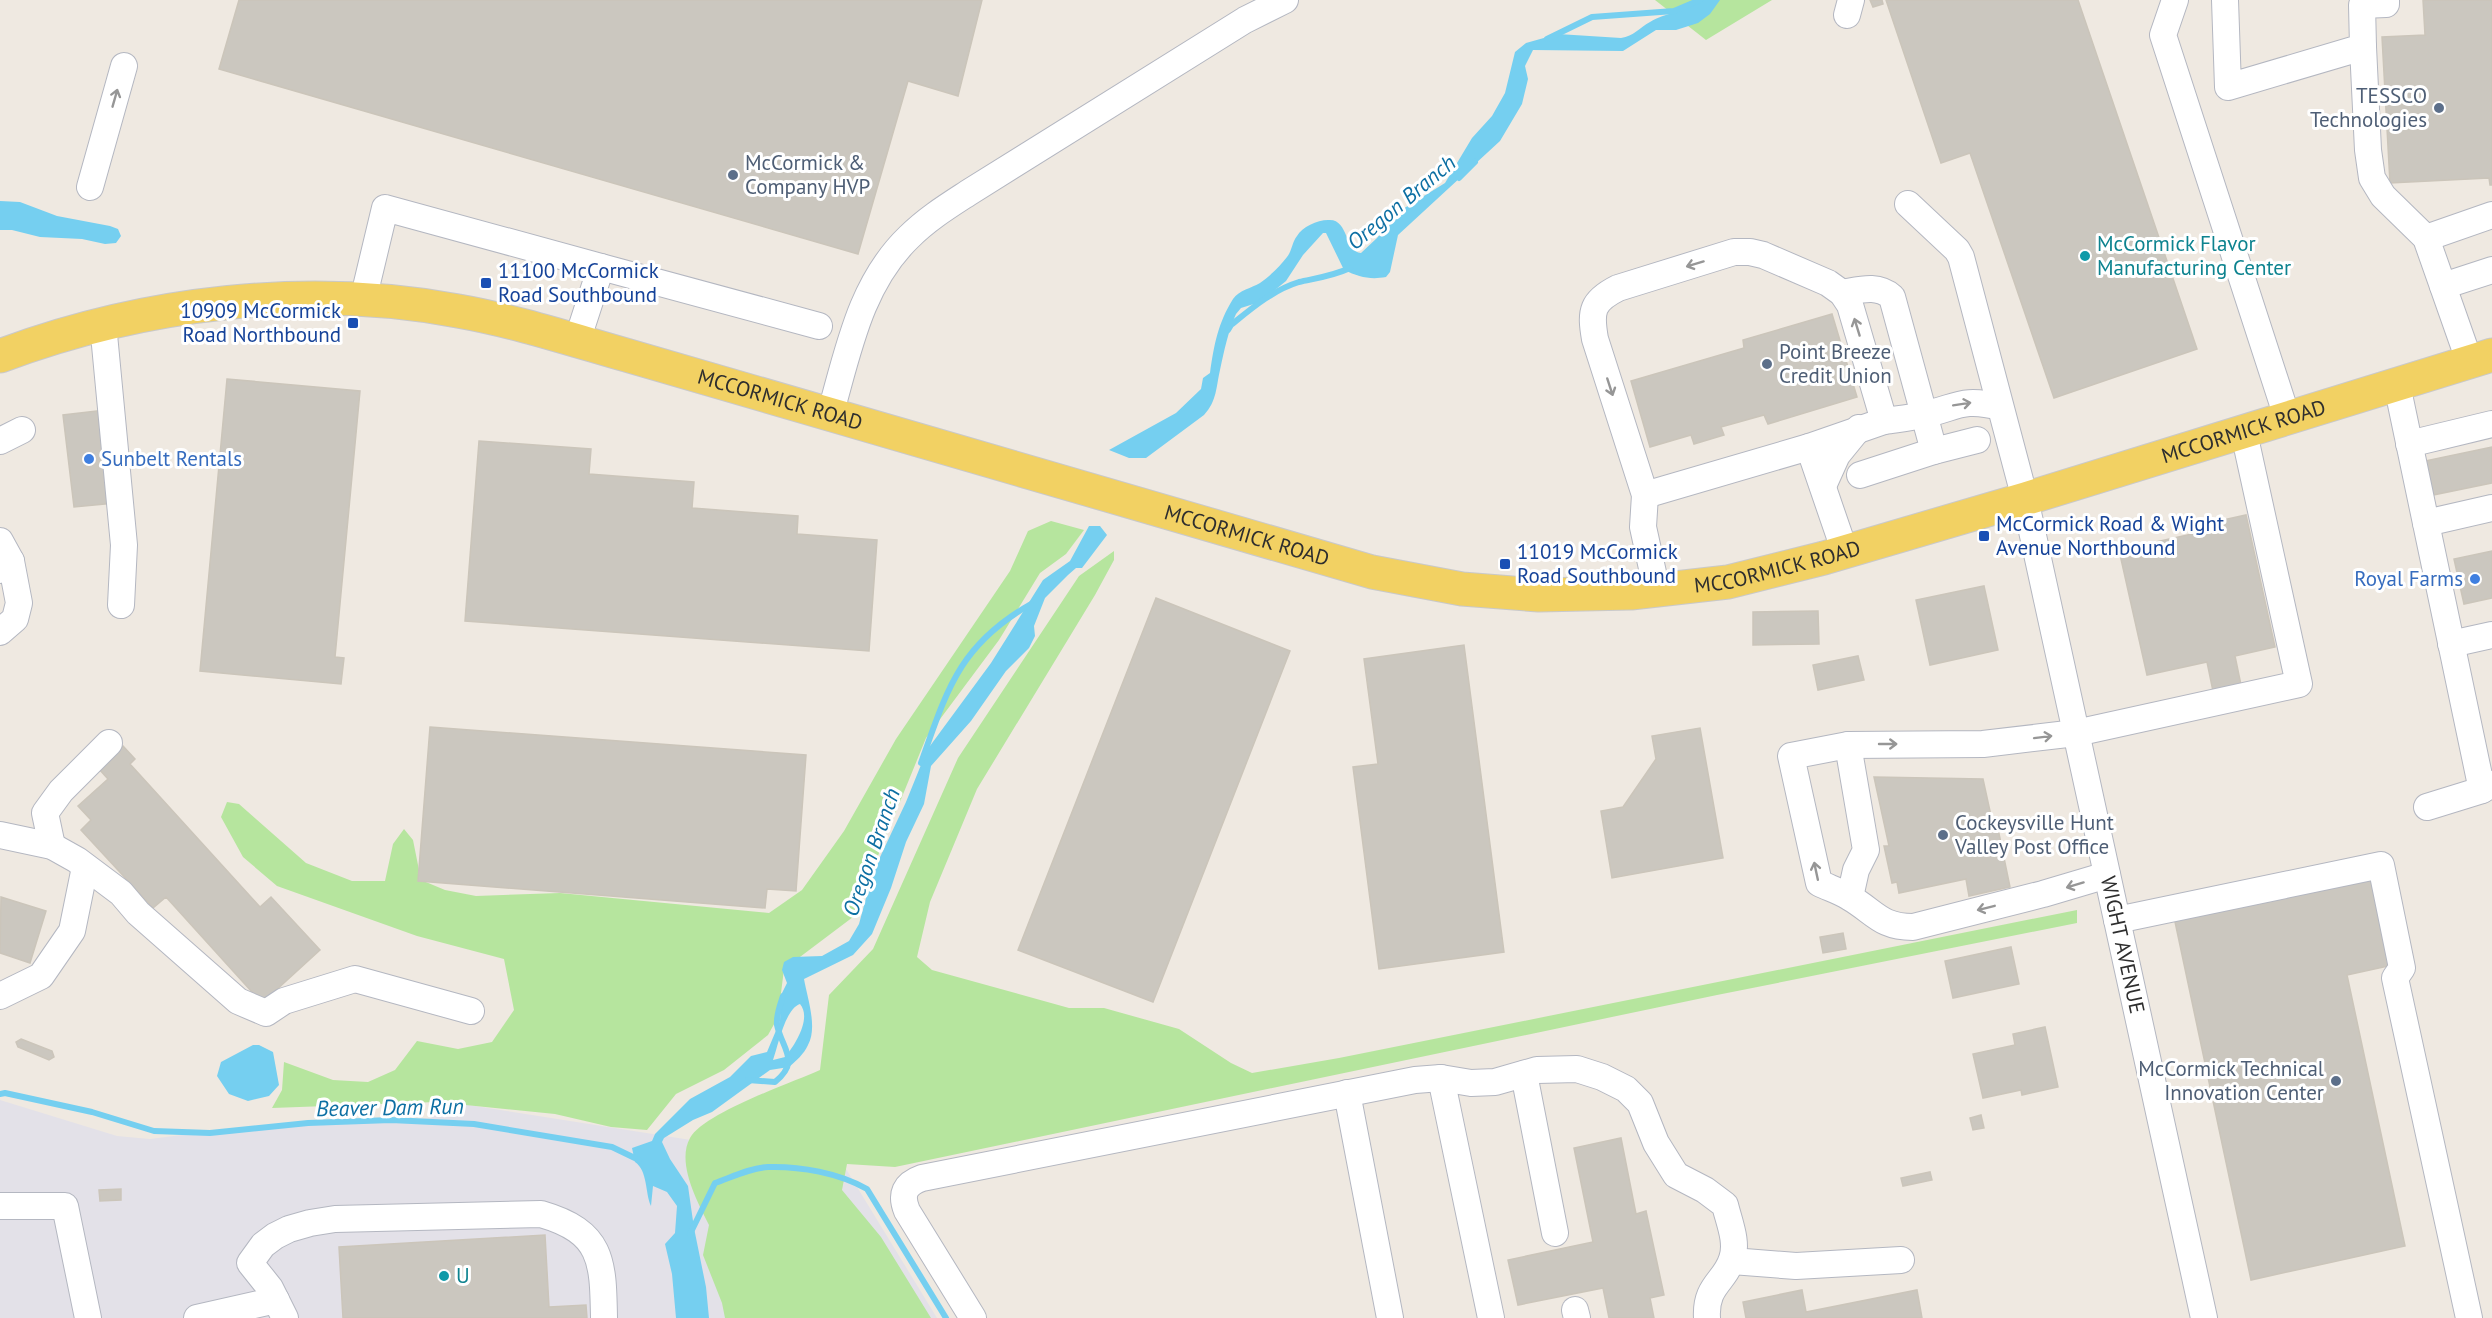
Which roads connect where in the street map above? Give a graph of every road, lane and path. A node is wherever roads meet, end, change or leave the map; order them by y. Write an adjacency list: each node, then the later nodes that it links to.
1 (1285, 0): 23 (street)
2 (2175, 0): 25 (street)
3 (2224, 0): 5 (street)
4 (2386, 0): 5 (street)
5 (2363, 48): 10 (street)
6 (124, 66): 7 (street, one-way to 6)
7 (90, 187)
8 (1908, 204): 22 (street, WIGHT AVENUE)
9 (2492, 215): 10 (street)
10 (2426, 238): 13 (street)
11 (601, 267): 15 (street); 17 (street); 18 (street)
12 (2492, 270): 13 (street)
13 (2443, 286): 20 (street)
14 (1842, 293): 24 (street); 26 (street, one-way to 14); 36 (street, one-way to 36)
15 (363, 300): 16 (main road, MCCORMICK ROAD); 18 (main road, MCCORMICK ROAD)
16 (103, 324): 19 (main road, MCCORMICK ROAD); 43 (street)
17 (819, 326)
18 (577, 341): 23 (main road, MCCORMICK ROAD)
19 (0, 356)
20 (2481, 359): 21 (main road, MCCORMICK ROAD)
21 (2397, 386): 25 (main road, MCCORMICK ROAD); 31 (street)
22 (2000, 407): 24 (street, one-way to 22); 37 (street, WIGHT AVENUE)
23 (830, 415): 42 (main road, MCCORMICK ROAD)
24 (1924, 415): 26 (street); 33 (street)
25 (2288, 420): 29 (main road, MCCORMICK ROAD)
26 (1884, 421): 28 (street)
27 (2492, 424): 31 (street)
28 (1859, 428): 32 (street); 35 (street)
29 (2244, 433): 37 (main road, MCCORMICK ROAD); 47 (street)
30 (1977, 440): 33 (street)
31 (2409, 444): 39 (street)
32 (1809, 447): 35 (street); 36 (street)
33 (1934, 451): 34 (street)
34 (1860, 475)
35 (1823, 486): 40 (street)
36 (1645, 495): 42 (street)
37 (2025, 499): 40 (main road, MCCORMICK ROAD); 47 (street, WIGHT AVENUE)
38 (2492, 508): 39 (street)
39 (2426, 523): 46 (street)
40 (1845, 552): 42 (main road, MCCORMICK ROAD)
41 (4, 557): 44 (street)
42 (1657, 591)
43 (121, 605)
44 (0, 633)
45 (2492, 635): 46 (street)
46 (2451, 644): 50 (street)
47 (2076, 733): 49 (street, one-way to 47); 55 (street, WIGHT AVENUE)
48 (109, 743): 53 (street)
49 (1848, 745): 56 (street); 56 (street, one-way to 49)
50 (2487, 787): 51 (street)
51 (2427, 807)
52 (0, 835): 53 (street)
53 (51, 846): 54 (street)
54 (85, 867): 58 (street); 59 (street)
55 (2107, 875): 56 (street, one-way to 56); 57 (street, WIGHT AVENUE)
56 (1850, 897)
57 (2116, 920): 75 (street, WIGHT AVENUE); 76 (street)
58 (0, 996)
59 (471, 1011)
60 (1524, 1074): 61 (street); 64 (street); 66 (street)
61 (1441, 1078): 62 (street); 73 (street)
62 (1347, 1093): 71 (street); 72 (street)
63 (0, 1206): 68 (street)
64 (1555, 1233)
65 (1901, 1260): 66 (street)
66 (1732, 1261): 74 (street)
67 (280, 1309): 69 (street); 70 (street)
68 (88, 1318)
69 (197, 1318)
70 (604, 1318)
71 (973, 1318)
72 (1390, 1318)
73 (1491, 1318)
74 (1707, 1318)
75 (2204, 1318)
76 (2469, 1318)

